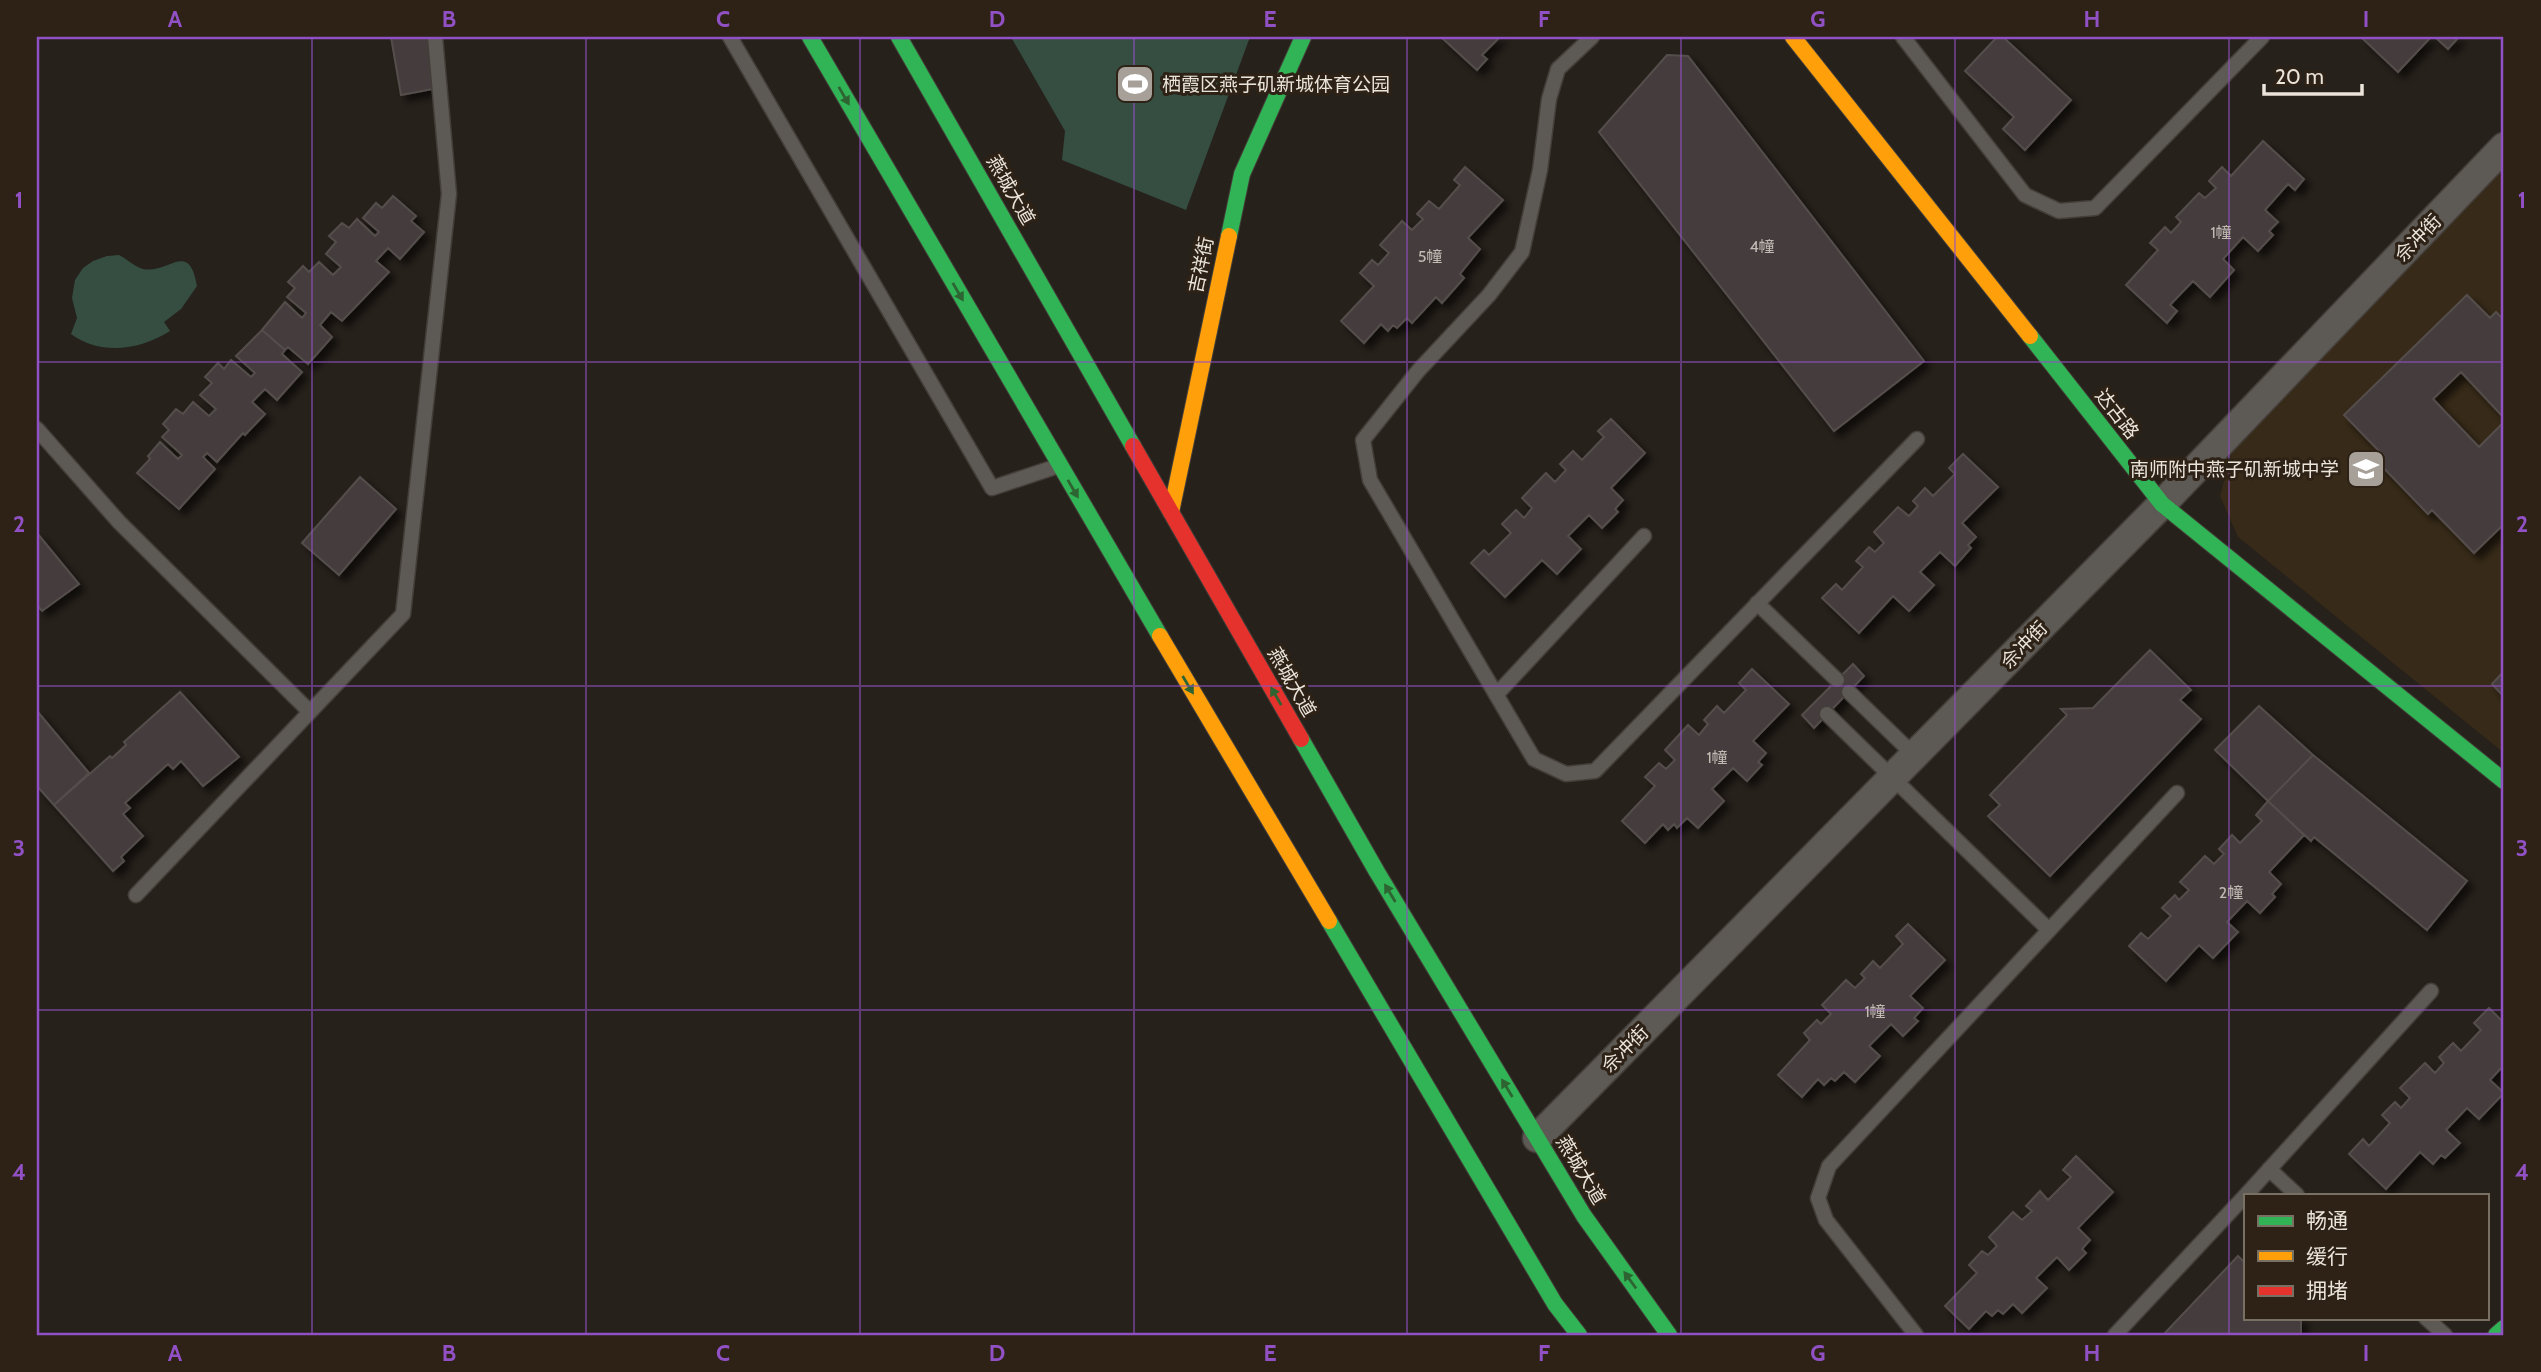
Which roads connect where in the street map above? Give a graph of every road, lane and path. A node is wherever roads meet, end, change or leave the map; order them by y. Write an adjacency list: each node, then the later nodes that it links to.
1 (435, 37): 21 (lane)
2 (730, 37): 13 (lane)
3 (810, 37): 13 (main road, one-way to 13)
4 (899, 37): 15 (main road, 燕城大道)
5 (1303, 37): 15 (main road, 吉祥街)
6 (1591, 37): 20 (lane)
7 (1793, 37): 14 (main road, 达古路)
8 (1903, 37): 9 (lane)
9 (2262, 37)
10 (2504, 147): 14 (street, 佘冲街)
11 (37, 429): 21 (lane)
12 (1917, 439): 17 (lane)
13 (1059, 466): 37 (main road, one-way to 37)
14 (2162, 504): 23 (street, 佘冲街); 25 (main road, 达古路)
15 (1171, 512): 30 (main road, 燕城大道, one-way to 15)
16 (1644, 536): 20 (lane)
17 (1757, 603): 18 (lane); 20 (lane)
18 (1837, 680)
19 (1849, 692): 23 (lane)
20 (1496, 695)
21 (309, 711): 27 (lane)
22 (1827, 714): 24 (lane)
23 (1915, 756): 24 (street, 佘冲街)
24 (1893, 778): 28 (lane); 30 (street, 佘冲街)
25 (2504, 781)
26 (2177, 793): 28 (lane)
27 (136, 895)
28 (2049, 930): 39 (lane)
29 (2431, 991): 31 (lane)
30 (1537, 1138): 38 (main road, 燕城大道, one-way to 30)
31 (2269, 1169): 32 (lane); 33 (lane)
32 (2246, 1194)
33 (2296, 1194)
34 (2244, 1196): 40 (lane)
35 (2428, 1320): 41 (lane)
36 (2504, 1328): 42 (main road)
37 (1580, 1335)
38 (1670, 1335)
39 (1916, 1335)
40 (2115, 1335)
41 (2445, 1335)
42 (2496, 1335)

